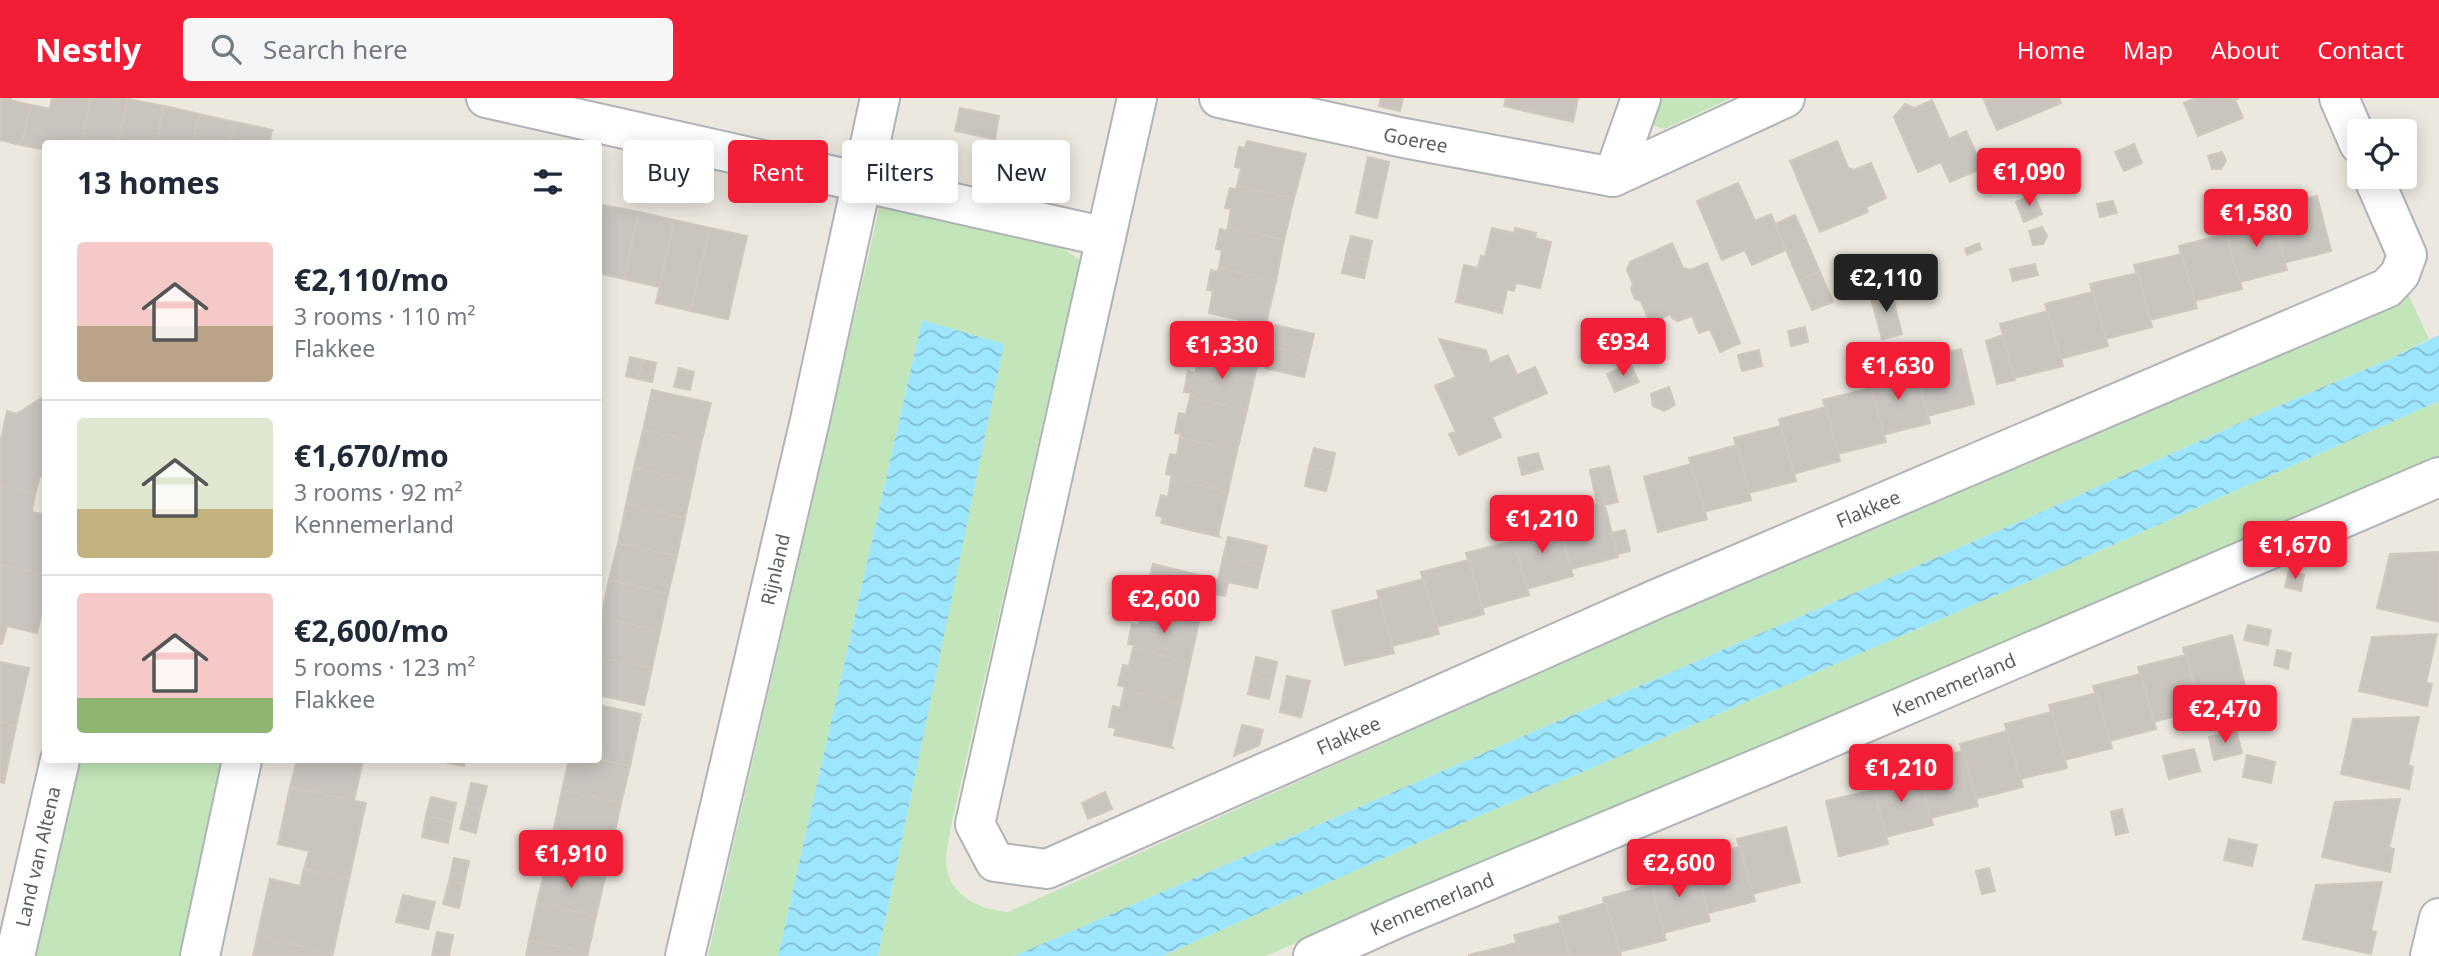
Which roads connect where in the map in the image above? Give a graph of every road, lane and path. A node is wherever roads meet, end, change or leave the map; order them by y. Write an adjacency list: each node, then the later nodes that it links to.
1 (486, 98): 10 (street)
2 (880, 98): 9 (street, Rijnland)
3 (1137, 98): 15 (street, Flakkee)
4 (1219, 98): 11 (street, Goeree)
5 (1641, 98): 11 (street)
6 (1785, 98): 11 (street)
7 (2339, 98): 8 (street)
8 (2348, 119)
9 (870, 140)
10 (842, 177)
11 (1613, 177)
12 (2378, 189): 15 (street, Flakkee)
13 (856, 203): 22 (street, Rijnland)
14 (958, 203): 15 (street)
15 (1107, 237)
16 (2439, 477): 23 (street, Kennemerland)
17 (59, 763): 20 (street, Land van Altena)
18 (241, 763): 21 (street)
19 (2439, 918): 24 (street)
20 (15, 956)
21 (200, 956)
22 (685, 956)
23 (1313, 956)
24 (2430, 956)

